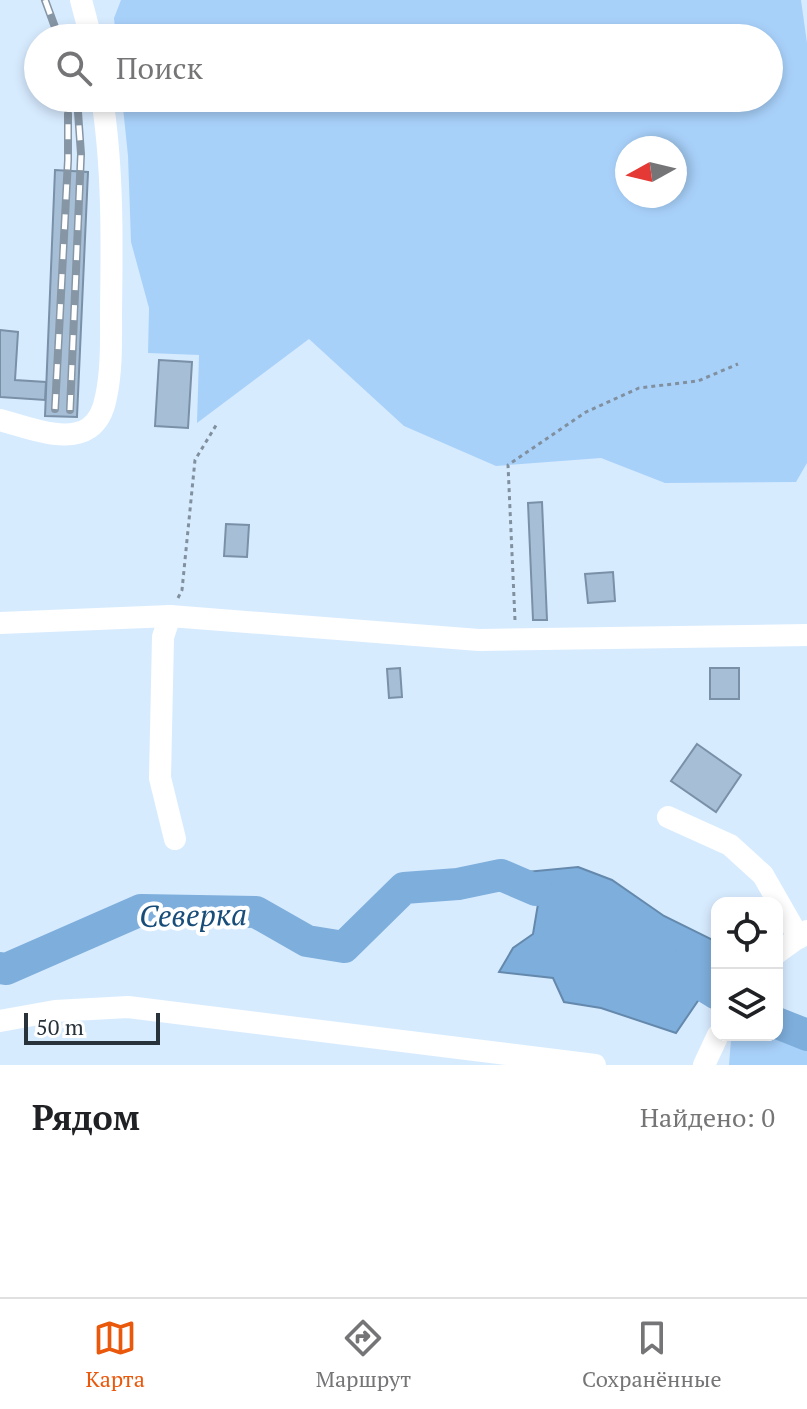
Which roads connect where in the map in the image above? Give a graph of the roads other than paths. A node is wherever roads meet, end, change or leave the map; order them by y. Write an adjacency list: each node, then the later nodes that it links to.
1 (81, 0): 2 (street)
2 (87, 24)
3 (103, 112): 4 (street)
4 (0, 420)
5 (170, 616): 6 (street); 7 (street); 9 (street)
6 (0, 623)
7 (807, 635)
8 (668, 817): 10 (street)
9 (175, 839)
10 (803, 934): 11 (street)
11 (783, 949)
12 (0, 1021): 14 (street)
13 (715, 1041): 15 (street)
14 (595, 1065)
15 (704, 1065)

